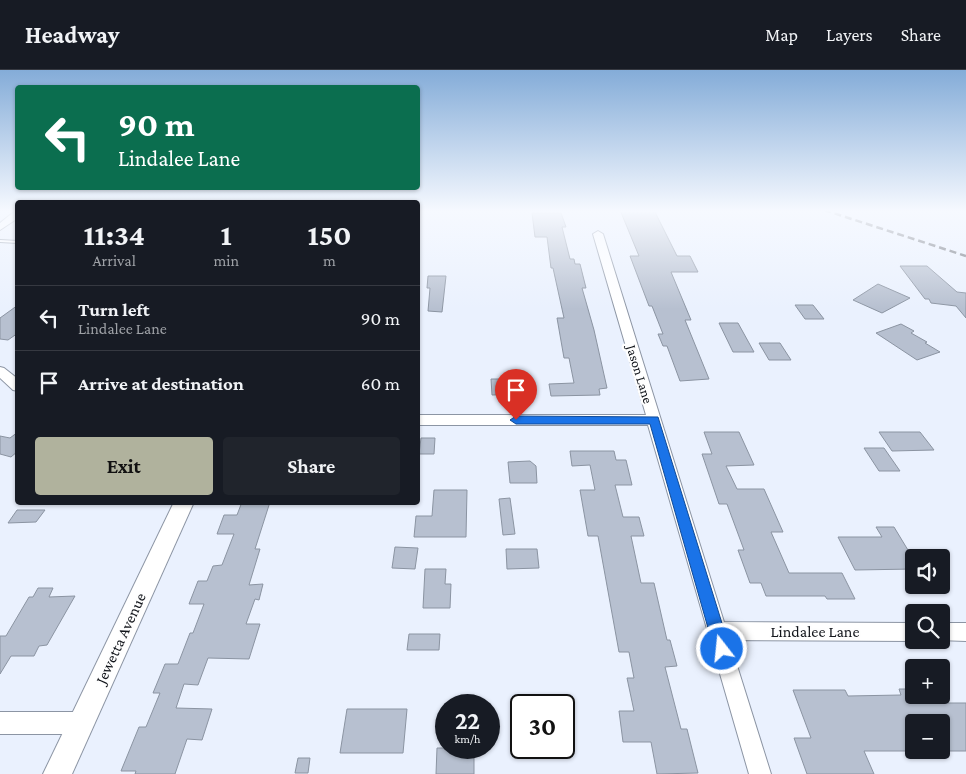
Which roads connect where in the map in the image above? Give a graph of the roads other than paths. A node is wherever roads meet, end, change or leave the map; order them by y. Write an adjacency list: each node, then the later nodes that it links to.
1 (601, 243): 5 (street, Jason Lane)
2 (0, 371): 3 (street)
3 (15, 384)
4 (420, 420): 5 (street)
5 (654, 420): 7 (street, Jason Lane)
6 (183, 505): 12 (street, Jewetta Avenue)
7 (717, 631): 8 (street, Lindalee Lane); 14 (street, Jason Lane)
8 (905, 632)
9 (950, 632): 10 (street)
10 (966, 632)
11 (0, 723): 12 (street)
12 (81, 723): 13 (street, Jewetta Avenue)
13 (57, 774)
14 (760, 774)

